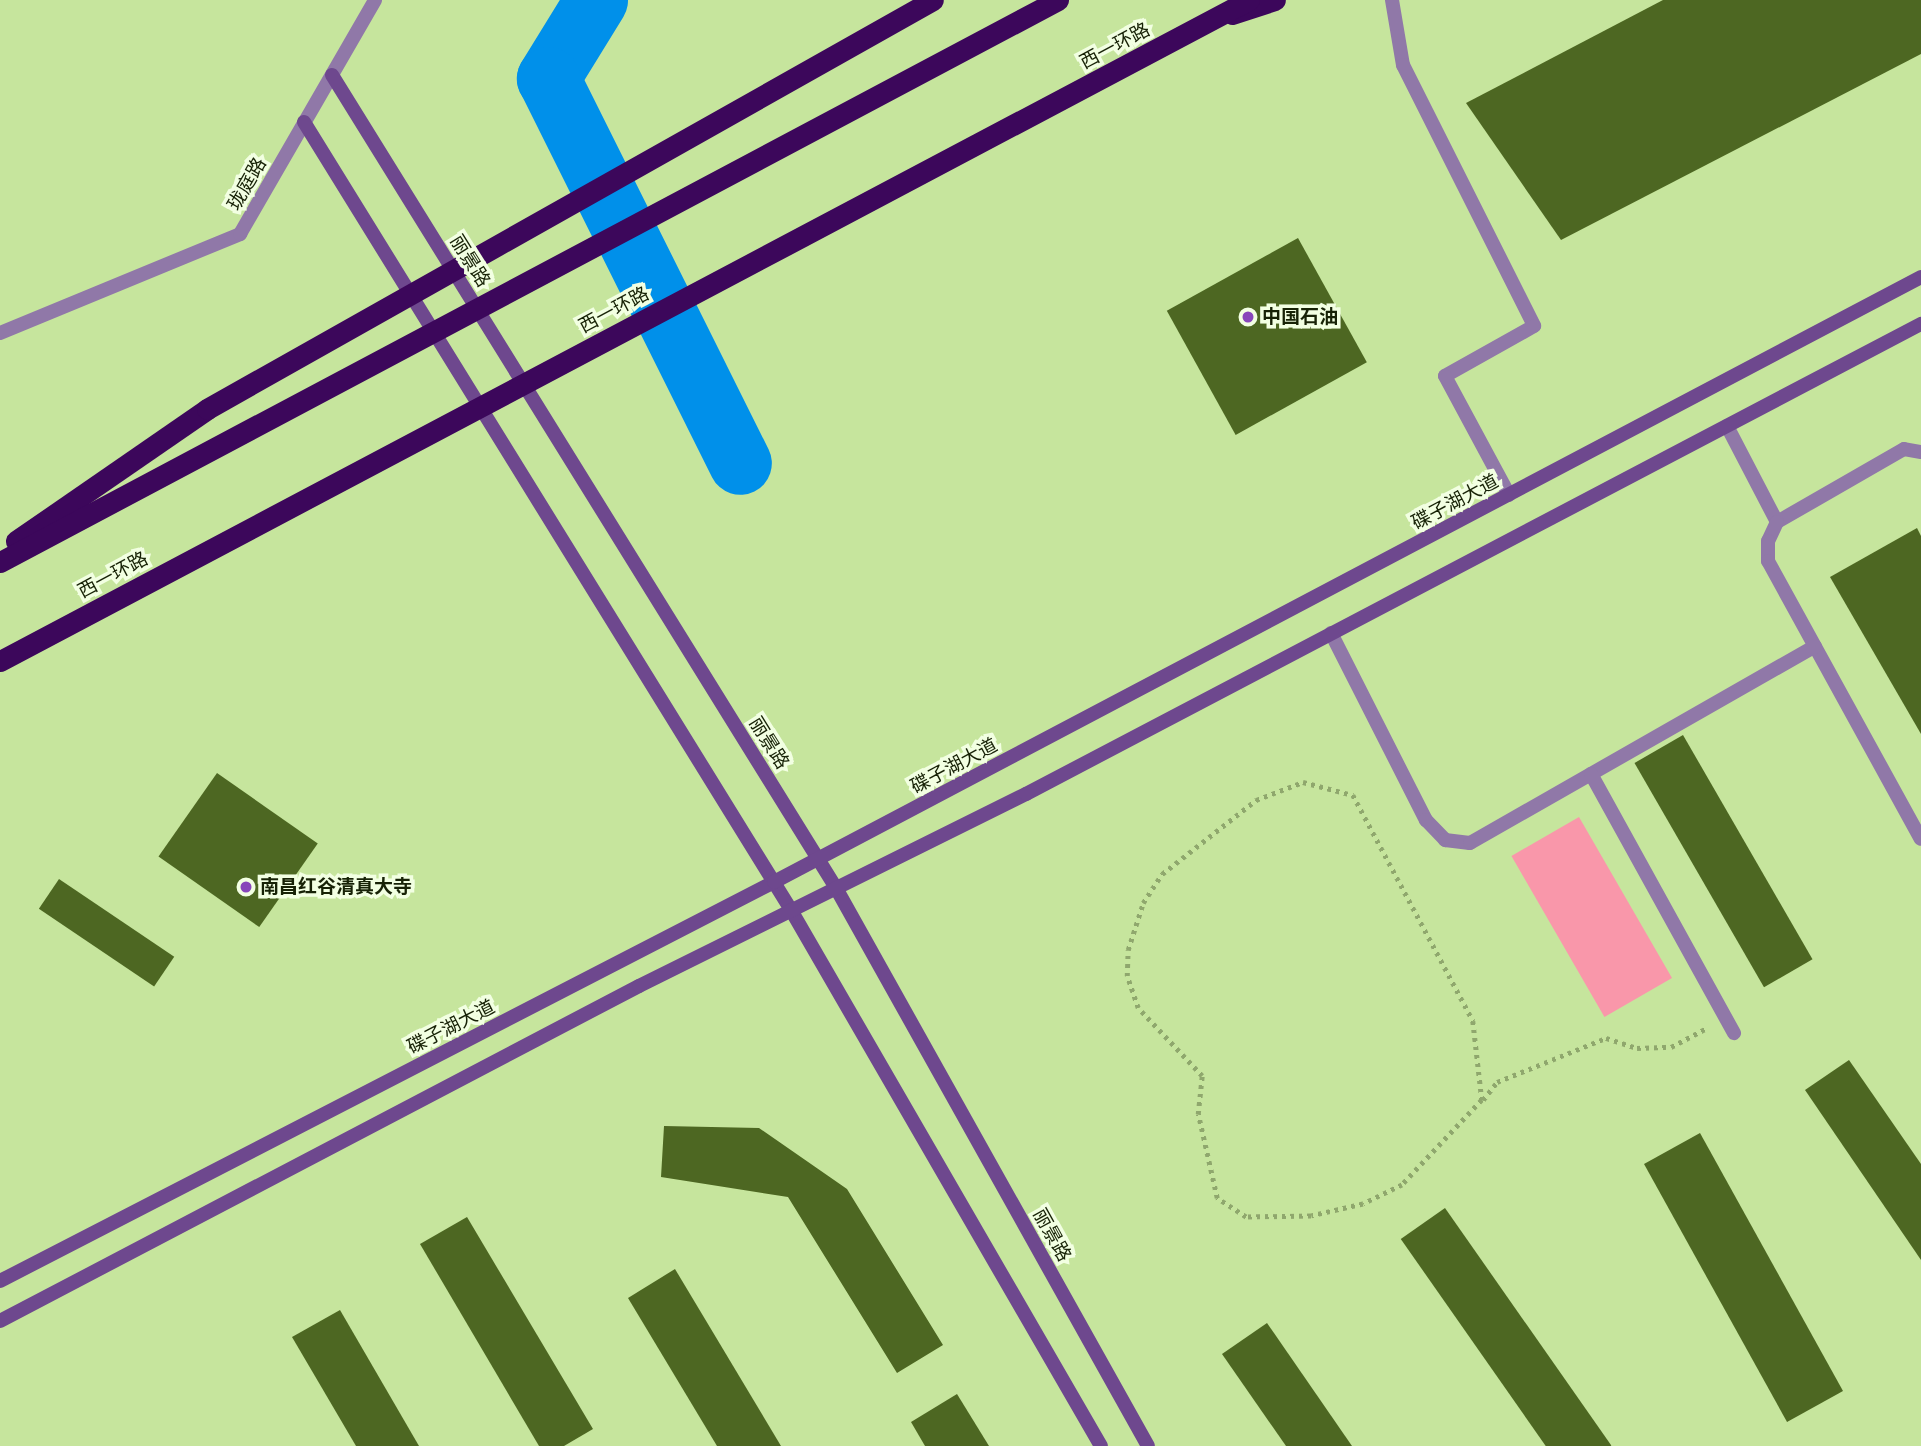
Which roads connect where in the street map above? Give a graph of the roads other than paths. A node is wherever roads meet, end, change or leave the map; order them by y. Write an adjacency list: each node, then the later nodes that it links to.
1 (375, 0): 8 (street, 珑庭路)
2 (933, 0): 17 (highway, bridge)
3 (1058, 0): 18 (highway, bridge)
4 (1249, 0): 7 (highway, 西一环路, bridge)
5 (1275, 0): 7 (highway, bridge)
6 (1392, 0): 15 (street)
7 (1213, 20): 21 (highway, 西一环路, bridge)
8 (332, 75): 9 (street, 珑庭路); 24 (main road, 丽景路)
9 (304, 122): 12 (street, 珑庭路); 25 (main road)
10 (1921, 277): 15 (main road, 碟子湖大道)
11 (1921, 324): 13 (main road)
12 (0, 333)
13 (1727, 426): 16 (street); 19 (main road)
14 (1921, 452): 16 (street)
15 (1509, 495): 24 (main road, 碟子湖大道)
16 (1777, 522): 20 (street)
17 (0, 552)
18 (0, 562)
19 (1331, 634): 22 (street); 26 (main road)
20 (1815, 646): 22 (street); 23 (street)
21 (0, 661)
22 (1591, 774): 28 (street)
23 (1921, 839)
24 (818, 858): 25 (main road, 碟子湖大道); 26 (main road, 丽景路)
25 (774, 882): 27 (main road); 29 (main road, 碟子湖大道)
26 (836, 888): 27 (main road); 32 (main road, 丽景路)
27 (791, 911): 30 (main road); 31 (main road)
28 (1734, 1033)
29 (0, 1281)
30 (0, 1321)
31 (1101, 1446)
32 (1148, 1446)

